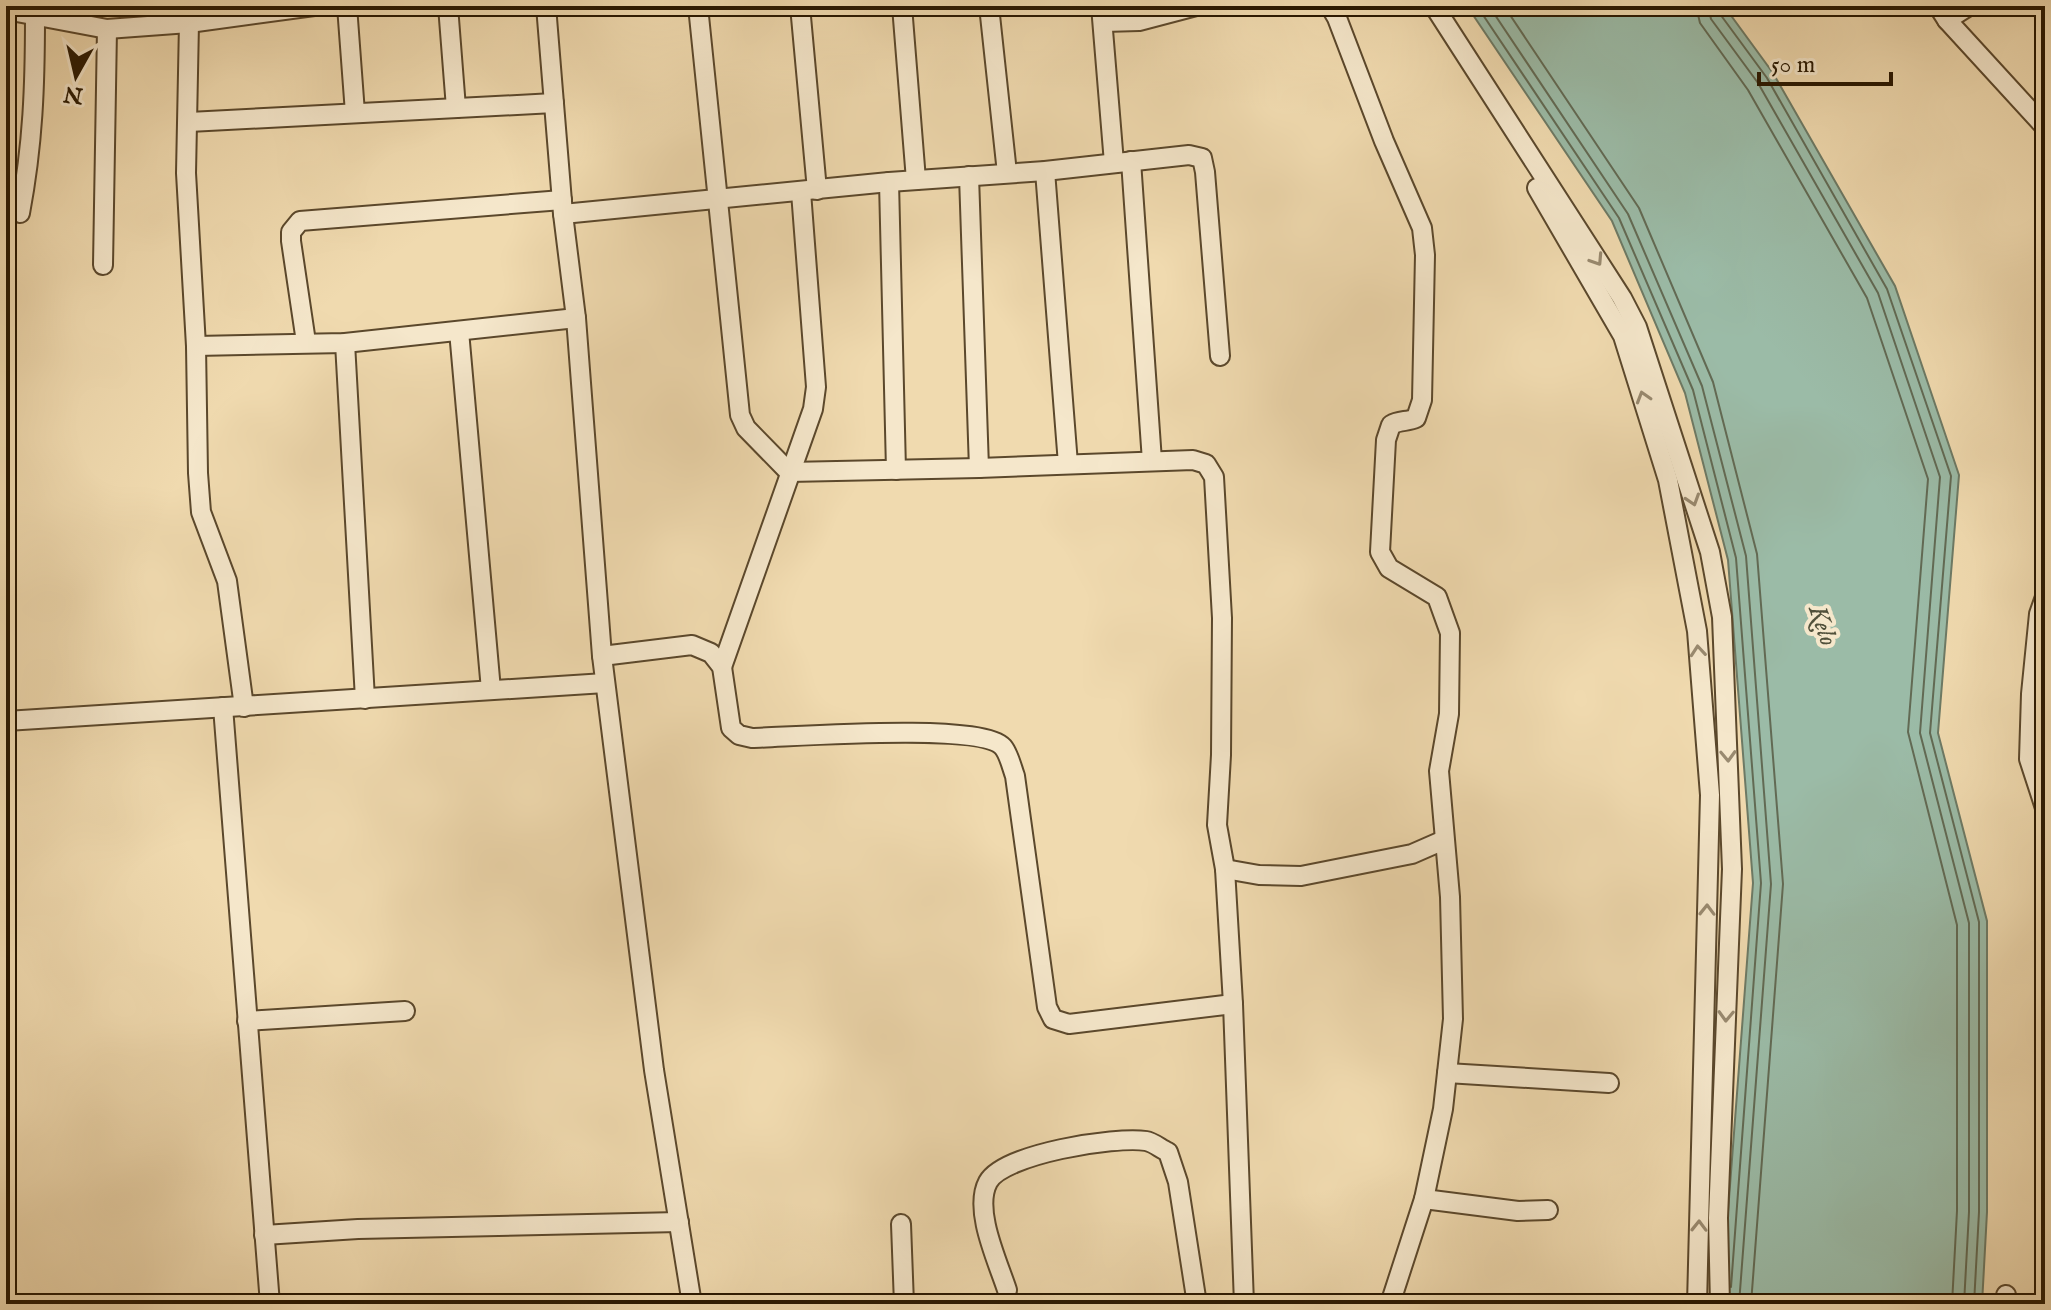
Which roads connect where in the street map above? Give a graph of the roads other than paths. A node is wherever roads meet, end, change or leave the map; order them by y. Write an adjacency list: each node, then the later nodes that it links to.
1 (314, 6): 13 (street)
2 (347, 6): 23 (street)
3 (448, 6): 22 (street)
4 (546, 6): 21 (street)
5 (800, 6): 32 (street)
6 (902, 6): 30 (street)
7 (989, 6): 28 (street)
8 (1196, 6): 16 (street)
9 (1330, 6): 58 (street)
10 (1420, 6): 77 (street, one-way to 10)
11 (1434, 6): 78 (street, one-way to 78)
12 (1969, 6): 15 (street)
13 (267, 9): 19 (street)
14 (6, 10): 17 (street)
15 (1943, 13): 25 (street)
16 (1102, 14): 26 (street)
17 (35, 16): 20 (street); 35 (street)
18 (699, 16): 33 (street)
19 (189, 23): 20 (street); 24 (street)
20 (107, 29): 36 (street)
21 (554, 103): 22 (street); 34 (street)
22 (456, 108): 23 (street)
23 (355, 113): 24 (street)
24 (189, 122): 41 (street)
25 (2045, 127)
26 (1122, 162): 27 (street); 42 (street); 43 (street)
27 (1045, 171): 28 (street); 44 (street)
28 (1007, 173): 29 (street)
29 (969, 176): 30 (street); 45 (street)
30 (916, 180): 31 (street)
31 (889, 182): 32 (street); 46 (street)
32 (809, 191): 33 (street); 47 (street)
33 (718, 199): 34 (street); 47 (street)
34 (562, 207): 37 (street); 39 (street)
35 (20, 213)
36 (103, 265)
37 (576, 318): 38 (street); 49 (street)
38 (459, 331): 40 (street); 52 (street)
39 (306, 342): 40 (street); 41 (street)
40 (345, 343): 53 (street)
41 (196, 346): 55 (street)
42 (1220, 356)
43 (1152, 461): 44 (street); 59 (street)
44 (1068, 464): 45 (street)
45 (979, 468): 46 (street)
46 (896, 470): 47 (street)
47 (789, 472): 50 (street)
48 (2045, 597): 57 (street)
49 (602, 656): 50 (street); 51 (street)
50 (722, 667): 60 (street)
51 (605, 683): 52 (street); 67 (street)
52 (491, 690): 53 (street)
53 (365, 699): 55 (street)
54 (223, 707): 55 (street); 56 (street); 62 (street)
55 (244, 707)
56 (6, 721)
57 (2045, 808)
58 (1444, 840): 59 (street); 63 (street)
59 (1225, 869): 60 (street)
60 (1233, 1004): 75 (street)
61 (405, 1011): 62 (street)
62 (247, 1021): 69 (street)
63 (1447, 1073): 64 (street); 65 (street)
64 (1609, 1083)
65 (1424, 1199): 66 (street); 76 (street)
66 (1548, 1210)
67 (679, 1222): 69 (street); 72 (street)
68 (901, 1224): 73 (street)
69 (264, 1235): 71 (street)
70 (1007, 1290): 74 (street)
71 (270, 1304)
72 (692, 1304)
73 (904, 1304)
74 (1197, 1304)
75 (1244, 1304)
76 (1390, 1304)
77 (1697, 1304)
78 (1720, 1304)

